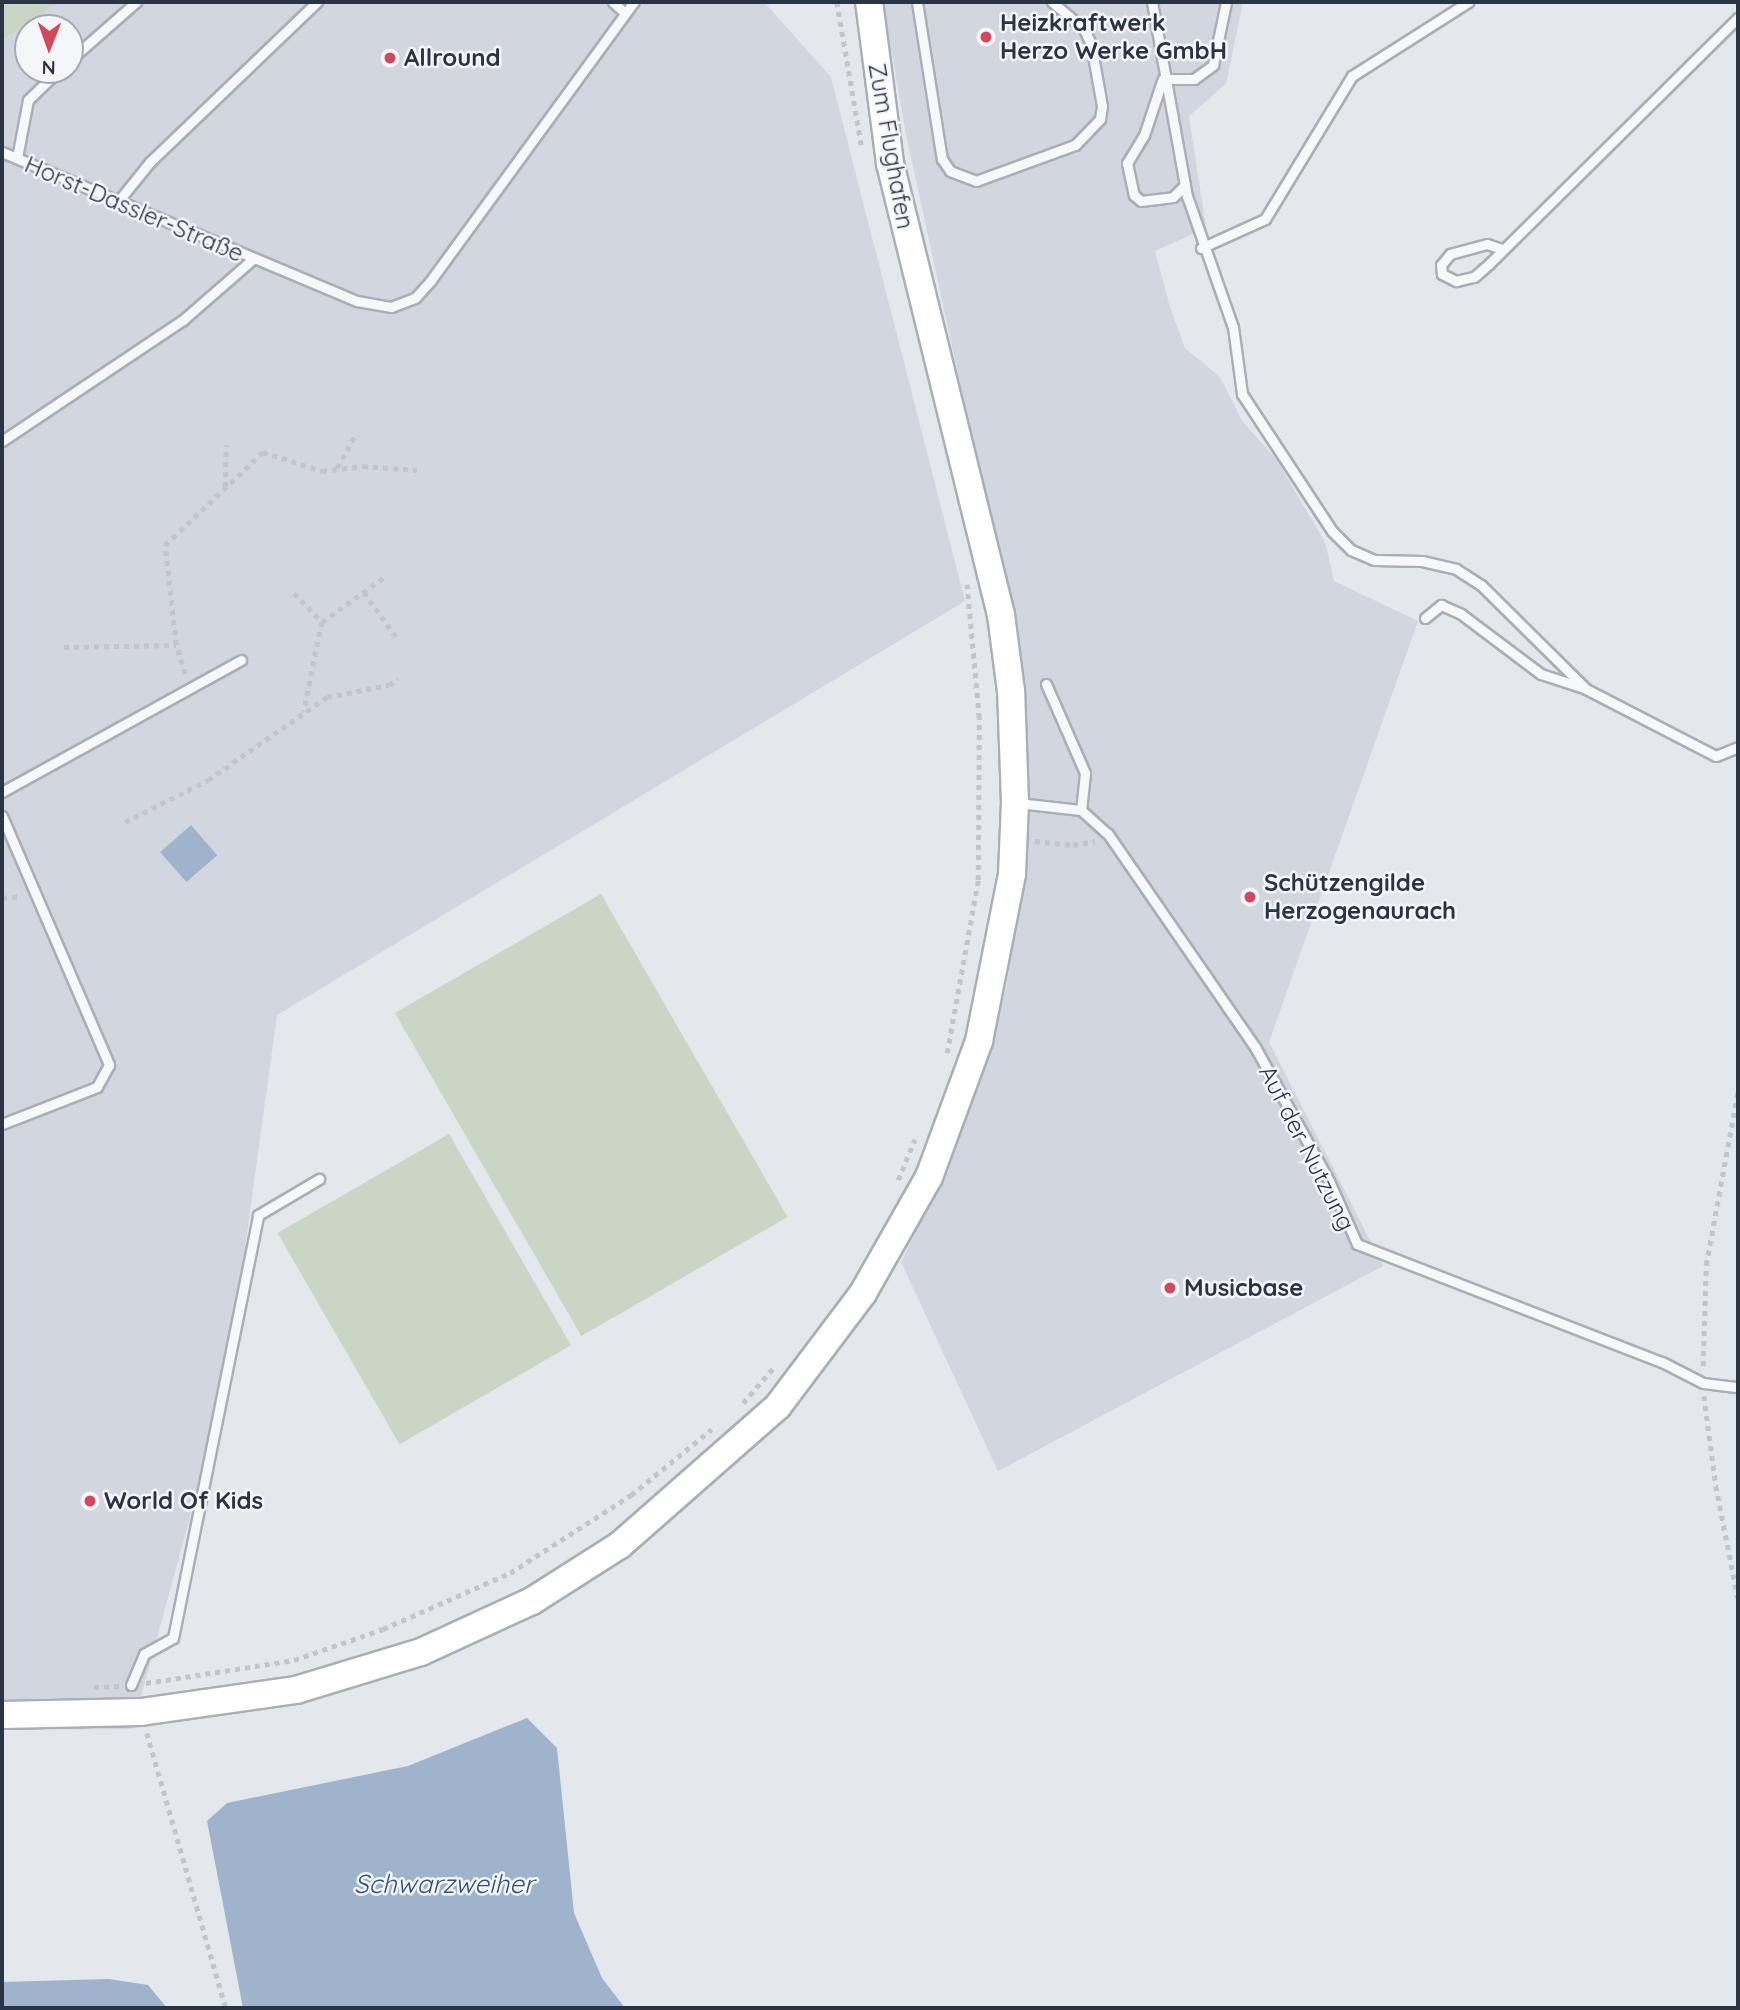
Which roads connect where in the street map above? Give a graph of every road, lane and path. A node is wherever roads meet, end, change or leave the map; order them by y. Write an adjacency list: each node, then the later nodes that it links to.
1 (136, 2): 14 (lane)
2 (317, 2): 21 (lane)
3 (613, 2): 12 (lane)
4 (634, 2): 12 (lane)
5 (837, 2): 18 (path)
6 (869, 2): 48 (street, Zum Flughafen)
7 (917, 2): 8 (lane)
8 (1052, 2)
9 (1152, 2): 15 (lane)
10 (1226, 2): 15 (lane)
11 (1468, 2): 22 (lane)
12 (625, 13): 24 (lane)
13 (1738, 19): 23 (lane)
14 (84, 48)
15 (1163, 79): 20 (lane); 20 (lane)
16 (45, 84): 19 (lane)
17 (2, 152): 19 (lane, Horst-Dassler-Straße)
18 (863, 153)
19 (17, 158): 21 (lane, Horst-Dassler-Straße)
20 (1185, 185): 22 (lane)
21 (120, 199): 24 (lane, Horst-Dassler-Straße)
22 (1201, 248): 44 (lane)
23 (1502, 249): 23 (lane)
24 (253, 259): 26 (lane, Horst-Dassler-Straße)
25 (355, 436): 28 (path)
26 (2, 441)
27 (226, 445): 30 (path)
28 (336, 469): 29 (path); 30 (path)
29 (417, 470)
30 (225, 488): 38 (path)
31 (383, 578): 33 (path)
32 (967, 581): 54 (path)
33 (364, 592): 36 (path); 37 (path)
34 (294, 593): 36 (path)
35 (1425, 618): 44 (lane)
36 (322, 622): 45 (path)
37 (396, 637)
38 (176, 645): 39 (path); 43 (path)
39 (64, 647)
40 (241, 660): 43 (lane)
41 (397, 678): 45 (path)
42 (1046, 684): 49 (lane)
43 (190, 688): 47 (lane)
44 (1586, 689): 46 (lane)
45 (304, 712): 51 (path)
46 (1738, 747)
47 (2, 792)
48 (1016, 803): 49 (lane); 53 (street, Zum Flughafen)
49 (1081, 810): 52 (lane, Auf der Nutzung)
50 (2, 816): 56 (lane)
51 (125, 822)
52 (1108, 834): 53 (path); 61 (lane, Auf der Nutzung)
53 (1014, 838): 68 (street, Zum Flughafen)
54 (946, 1060)
55 (1738, 1090): 61 (path)
56 (2, 1124)
57 (917, 1133): 59 (path)
58 (319, 1179): 66 (lane)
59 (891, 1193)
60 (781, 1360): 63 (path)
61 (1703, 1383): 62 (lane, Auf der Nutzung); 65 (path)
62 (1738, 1387)
63 (738, 1408)
64 (716, 1425): 66 (path)
65 (1738, 1598)
66 (131, 1685): 67 (path)
67 (79, 1687)
68 (141, 1712): 69 (street, Zum Flughafen); 70 (path)
69 (2, 1715)
70 (226, 2008)

